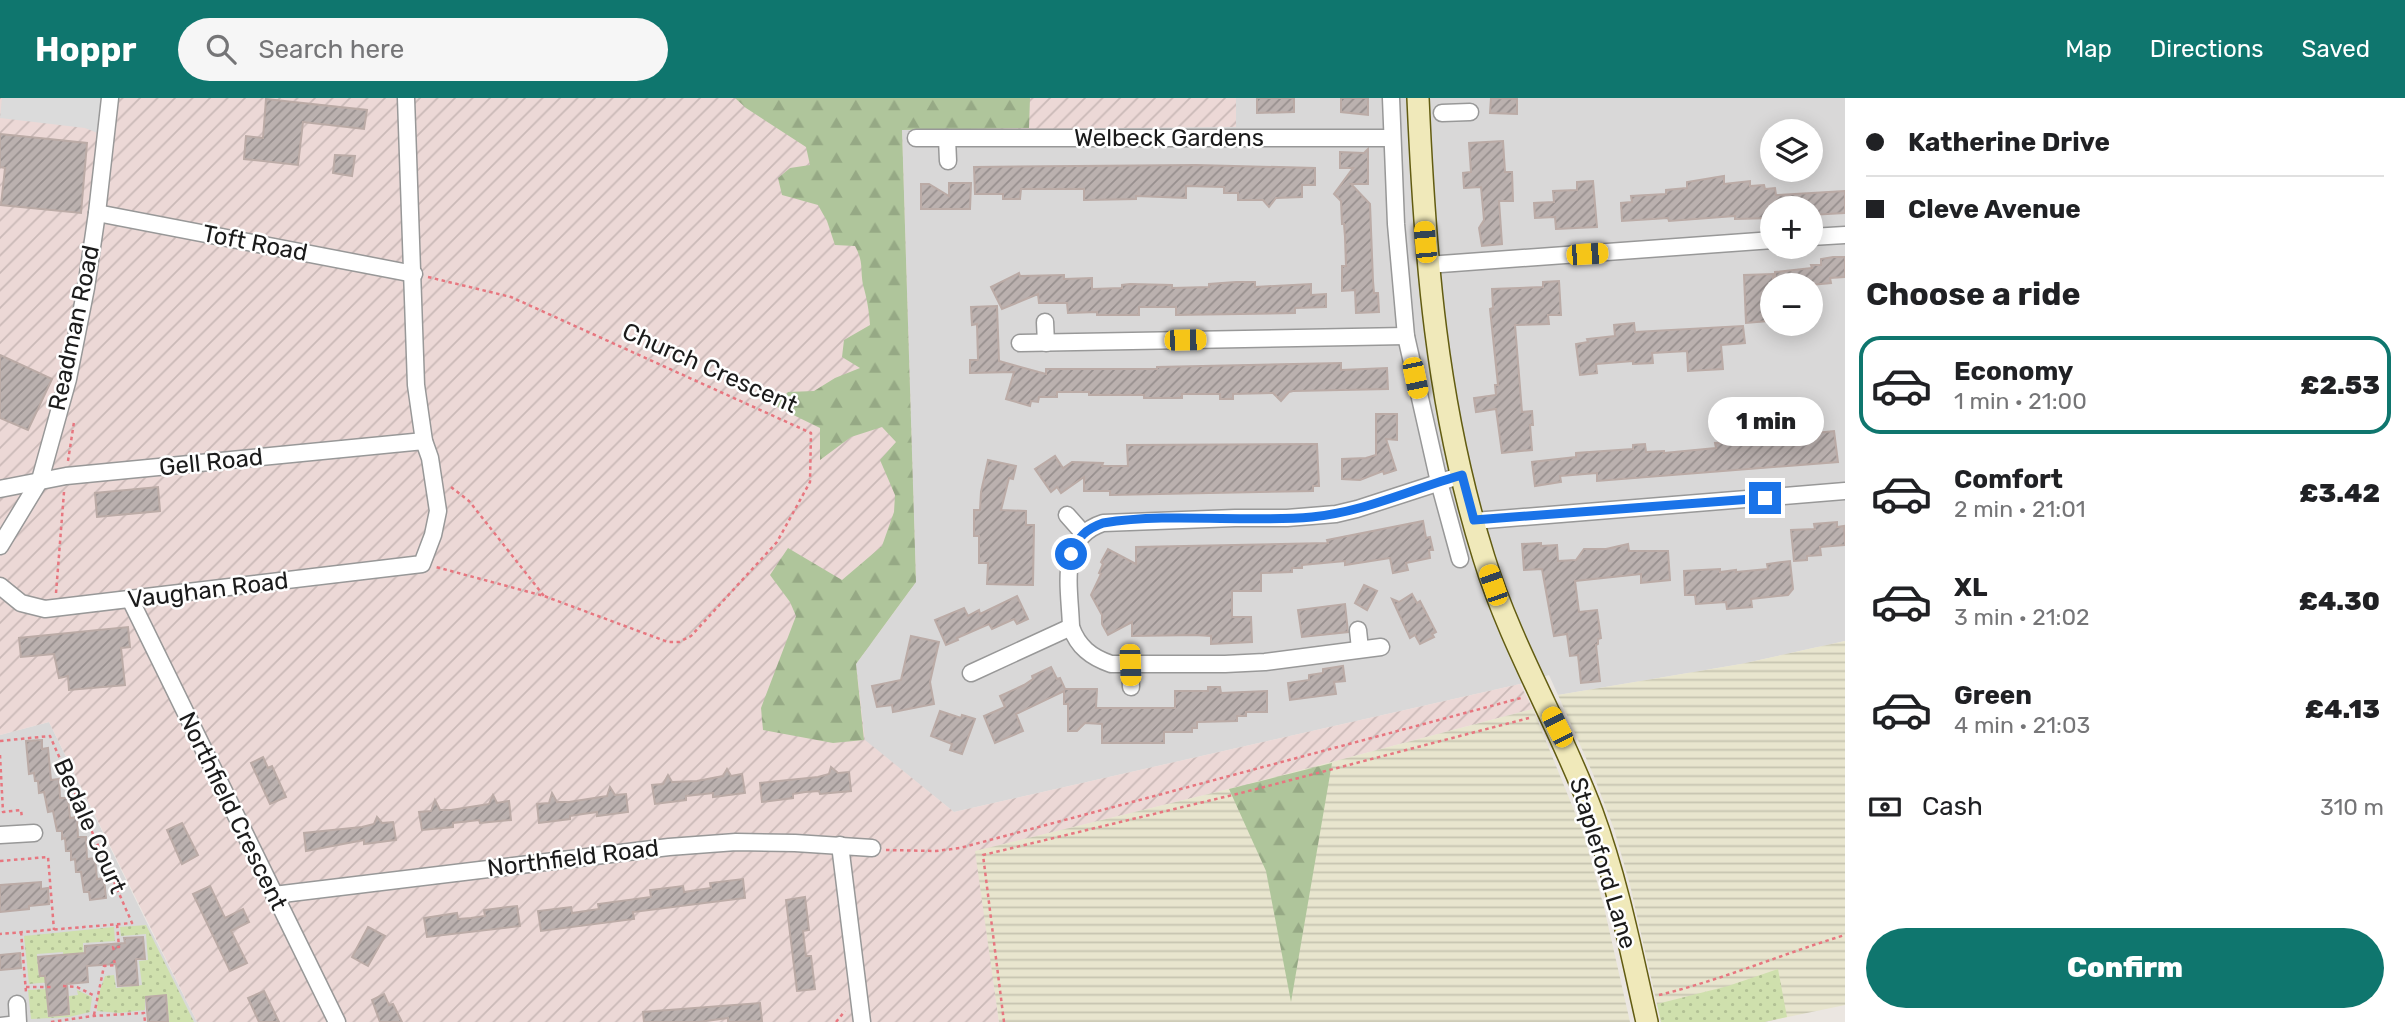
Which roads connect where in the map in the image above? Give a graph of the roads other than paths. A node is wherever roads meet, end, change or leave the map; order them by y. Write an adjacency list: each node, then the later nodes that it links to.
1 (110, 98): 11 (street, Readman Road)
2 (406, 98): 16 (street)
3 (1391, 98): 9 (street)
4 (1418, 98): 15 (main road, Stapleford Lane)
5 (1448, 108): 6 (street)
6 (1470, 112)
7 (916, 138): 8 (street, Welbeck Gardens)
8 (947, 138): 9 (street, Welbeck Gardens); 10 (street)
9 (1392, 138): 18 (street)
10 (948, 161)
11 (97, 213): 16 (street, Toft Road); 23 (street, Readman Road)
12 (1845, 235): 13 (street)
13 (1823, 236)
14 (1760, 241): 15 (street)
15 (1427, 265): 22 (main road, Stapleford Lane)
16 (414, 274): 21 (street)
17 (1045, 322): 20 (street)
18 (1406, 336): 20 (street); 24 (street)
19 (1020, 343): 20 (street)
20 (1046, 343)
21 (424, 441): 23 (street, Gell Road); 33 (street, Vaughan Road)
22 (1462, 475): 24 (street); 28 (main road, Stapleford Lane)
23 (40, 480): 25 (street, Gell Road); 30 (street, Readman Road)
24 (1439, 482): 29 (street); 31 (street)
25 (0, 489)
26 (1845, 491): 28 (street)
27 (1067, 515): 29 (street)
28 (1474, 520): 51 (main road, Stapleford Lane)
29 (1083, 533): 34 (street)
30 (0, 545)
31 (1460, 559)
32 (0, 586): 33 (street, Vaughan Road)
33 (130, 599): 45 (street, Northfield Crescent)
34 (1071, 626): 38 (street); 39 (street)
35 (1358, 630): 37 (street)
36 (1381, 647): 37 (street)
37 (1360, 649): 38 (street)
38 (1130, 665): 40 (street)
39 (971, 673)
40 (1131, 687)
41 (28, 829): 42 (street)
42 (0, 835)
43 (840, 845): 44 (street, Northfield Road); 45 (street, Northfield Road); 50 (street)
44 (872, 848)
45 (274, 895): 49 (street, Northfield Crescent)
46 (21, 999): 47 (street)
47 (18, 1021): 48 (lane)
48 (0, 1022)
49 (337, 1022)
50 (862, 1022)
51 (1647, 1022)

